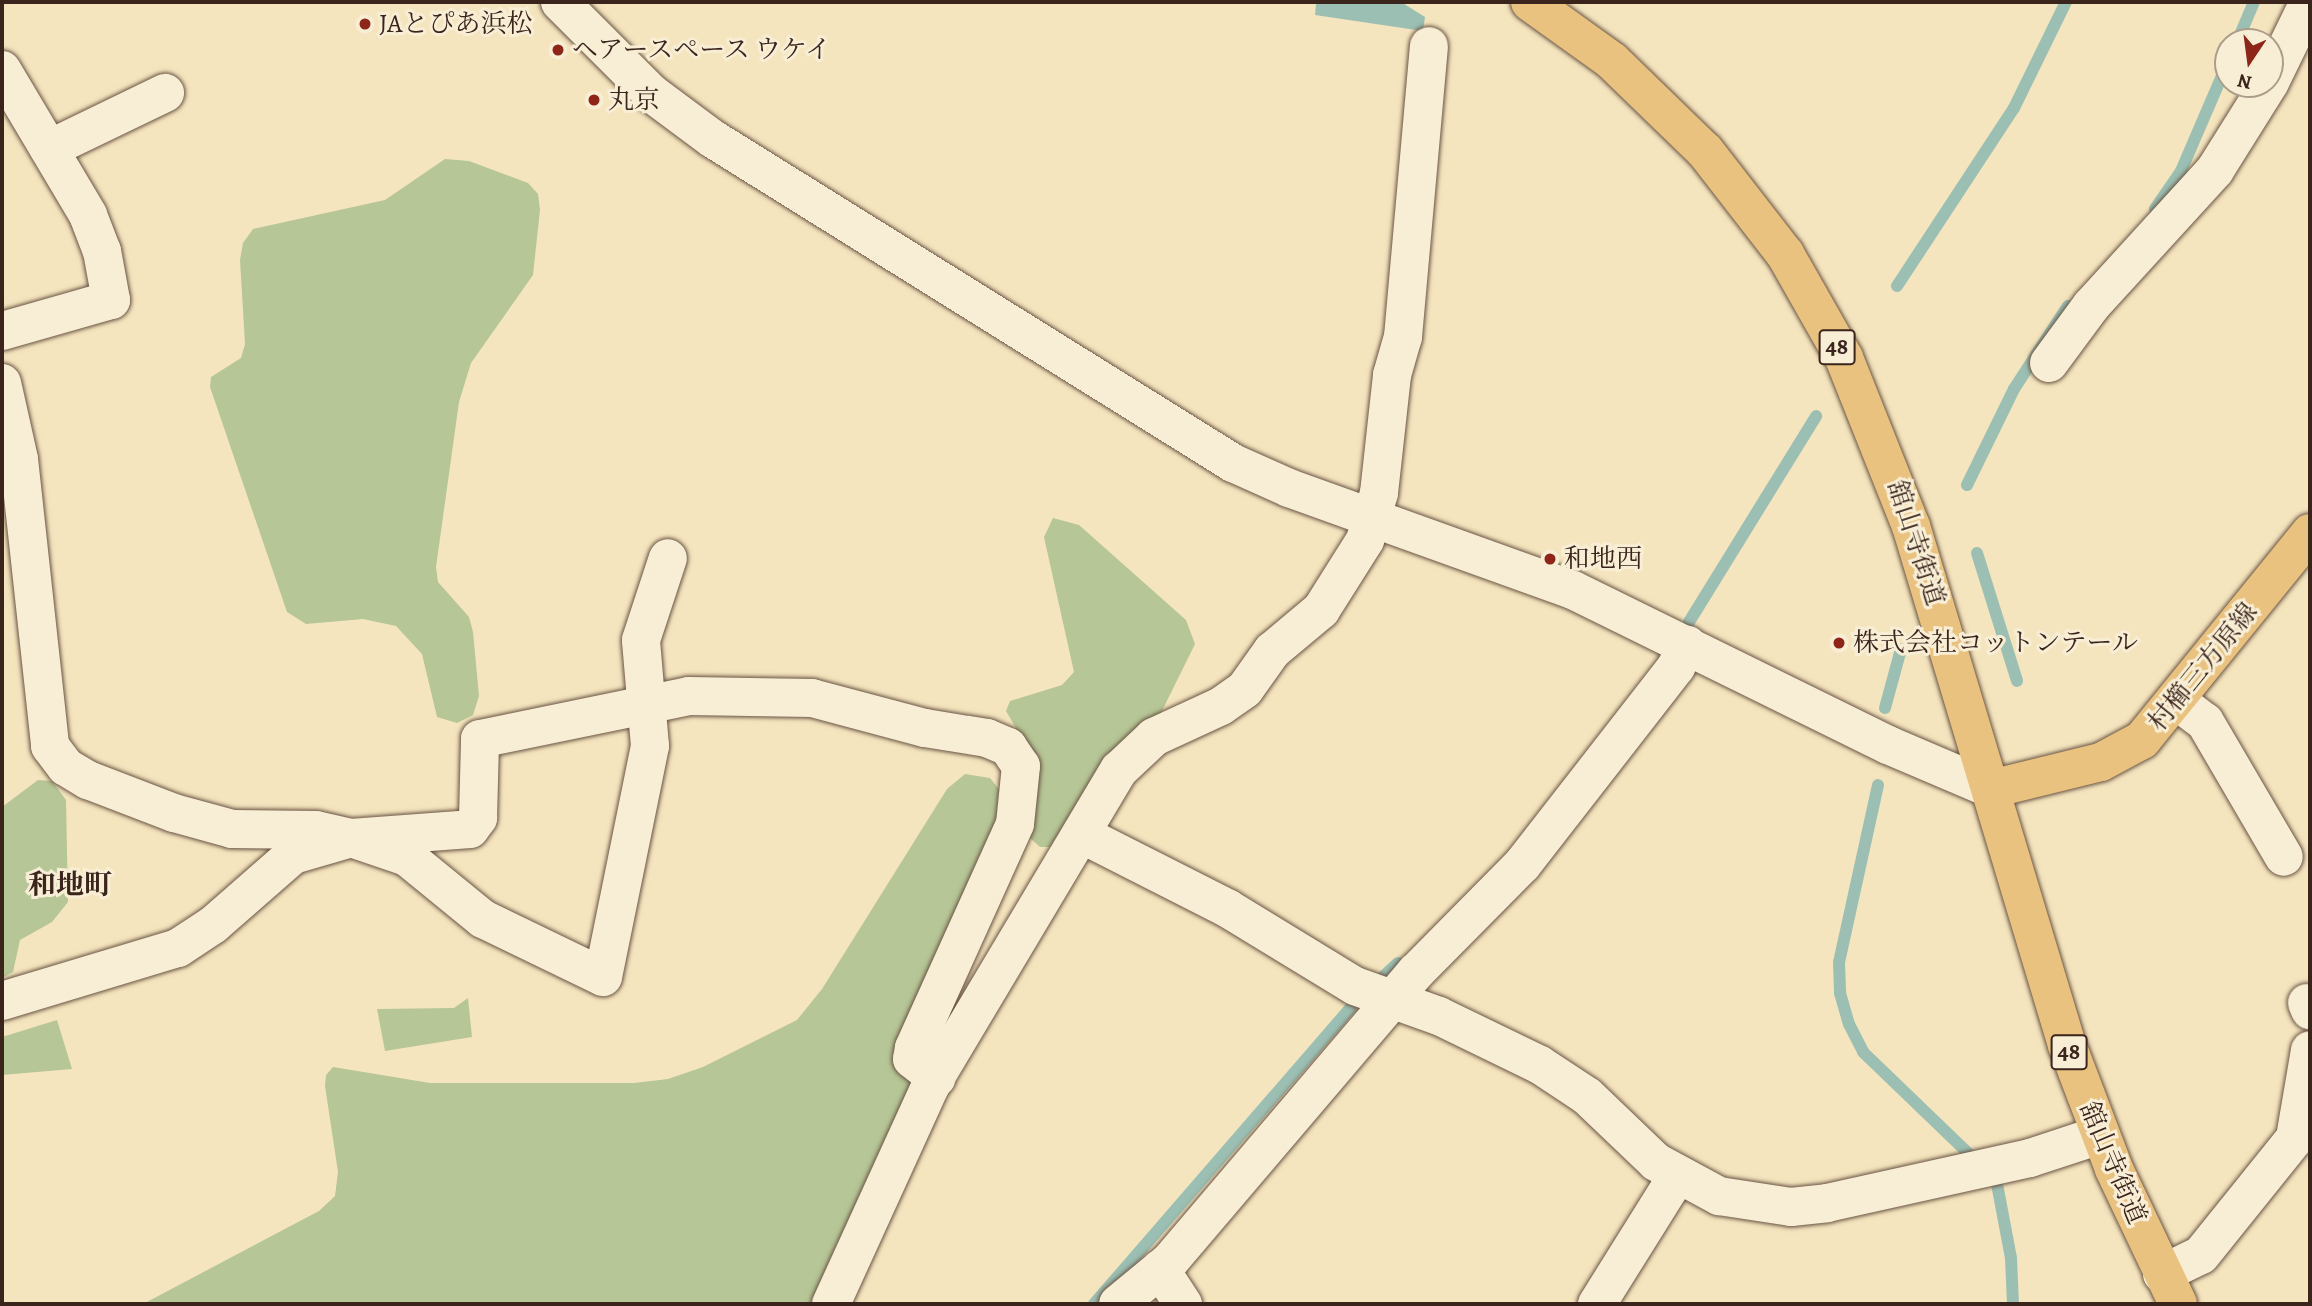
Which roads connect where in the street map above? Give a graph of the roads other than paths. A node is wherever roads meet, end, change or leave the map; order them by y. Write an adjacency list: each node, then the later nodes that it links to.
1 (560, 2): 13 (street)
2 (1530, 2): 19 (main road, 舘山寺街道 / 48)
3 (2298, 5): 4 (street)
4 (2284, 43)
5 (1429, 46): 13 (street)
6 (2, 71): 9 (street)
7 (165, 93): 9 (street)
8 (2260, 98): 11 (street)
9 (49, 149): 10 (street)
10 (2, 331)
11 (2049, 363)
12 (2, 383): 21 (street)
13 (1372, 517): 16 (street); 20 (street)
14 (2304, 554): 17 (main road, 村櫛三方原線)
15 (668, 558): 18 (street)
16 (1687, 645): 19 (street); 23 (street)
17 (2177, 701): 19 (main road, 村櫛三方原線); 22 (street)
18 (647, 707): 21 (street); 21 (street); 26 (street)
19 (1991, 789): 27 (main road, 舘山寺街道 / 48)
20 (1081, 834): 23 (street); 26 (street)
21 (351, 838): 24 (street)
22 (2284, 857)
23 (1392, 1000): 28 (street); 29 (street)
24 (2, 1001)
25 (2310, 1050): 30 (street)
26 (936, 1078): 31 (street)
27 (2100, 1135): 28 (street); 30 (main road, 舘山寺街道 / 48)
28 (1677, 1176): 34 (street)
29 (1160, 1269): 32 (street); 33 (street)
30 (2170, 1289)
31 (831, 1304)
32 (1118, 1304)
33 (1183, 1304)
34 (1597, 1304)

